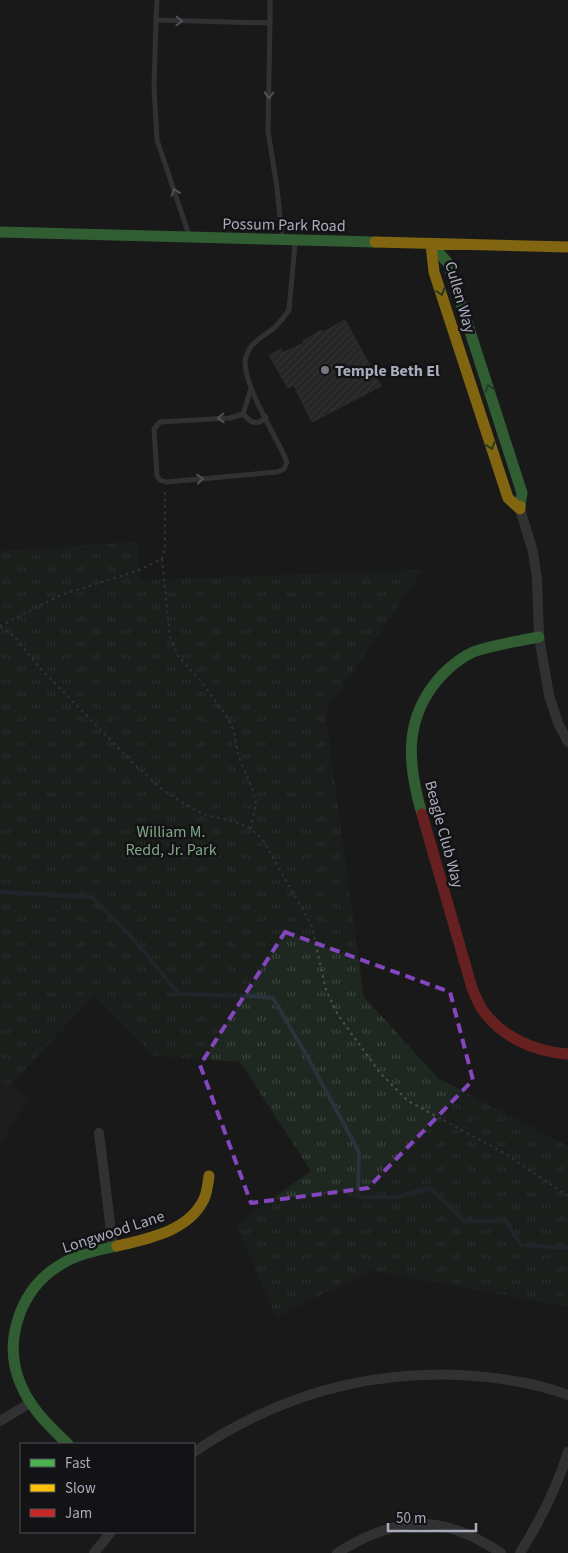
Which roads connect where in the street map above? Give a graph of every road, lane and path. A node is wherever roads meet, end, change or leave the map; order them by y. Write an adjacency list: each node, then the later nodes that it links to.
1 (157, 0): 3 (lane)
2 (270, 0): 4 (lane)
3 (156, 20): 4 (lane, one-way to 4); 6 (lane, one-way to 3)
4 (270, 23): 7 (lane, one-way to 7)
5 (0, 232): 6 (street, Possum Park Road)
6 (190, 238): 7 (street, Possum Park Road)
7 (282, 240): 8 (street, Possum Park Road)
8 (295, 241): 9 (street, Possum Park Road); 11 (lane)
9 (431, 244): 10 (street, Possum Park Road); 15 (street, Cullen Way, one-way to 15); 15 (street, Cullen Way, one-way to 9)
10 (568, 247)
11 (251, 389): 12 (lane); 13 (lane)
12 (242, 414): 13 (lane); 14 (lane, one-way to 14)
13 (266, 417): 14 (lane, one-way to 13)
14 (166, 482): 16 (path)
15 (520, 509): 18 (street, Cullen Way)
16 (162, 559): 17 (path); 20 (path)
17 (0, 626): 20 (path)
18 (538, 637): 19 (street, Cullen Way); 21 (street, Beagle Club Way)
19 (568, 742)
20 (251, 829): 24 (path)
21 (568, 1054)
22 (99, 1133): 25 (street)
23 (209, 1176): 25 (street, Longwood Lane)
24 (568, 1196)
25 (113, 1247): 27 (street, Longwood Lane)
26 (568, 1395): 30 (street)
27 (30, 1403): 28 (street); 29 (street, Longwood Lane)
28 (0, 1420)
29 (67, 1443)
30 (195, 1451)
31 (568, 1452): 36 (street)
32 (110, 1533): 33 (street)
33 (94, 1553)
34 (337, 1553): 35 (street)
35 (501, 1553)
36 (520, 1553)

